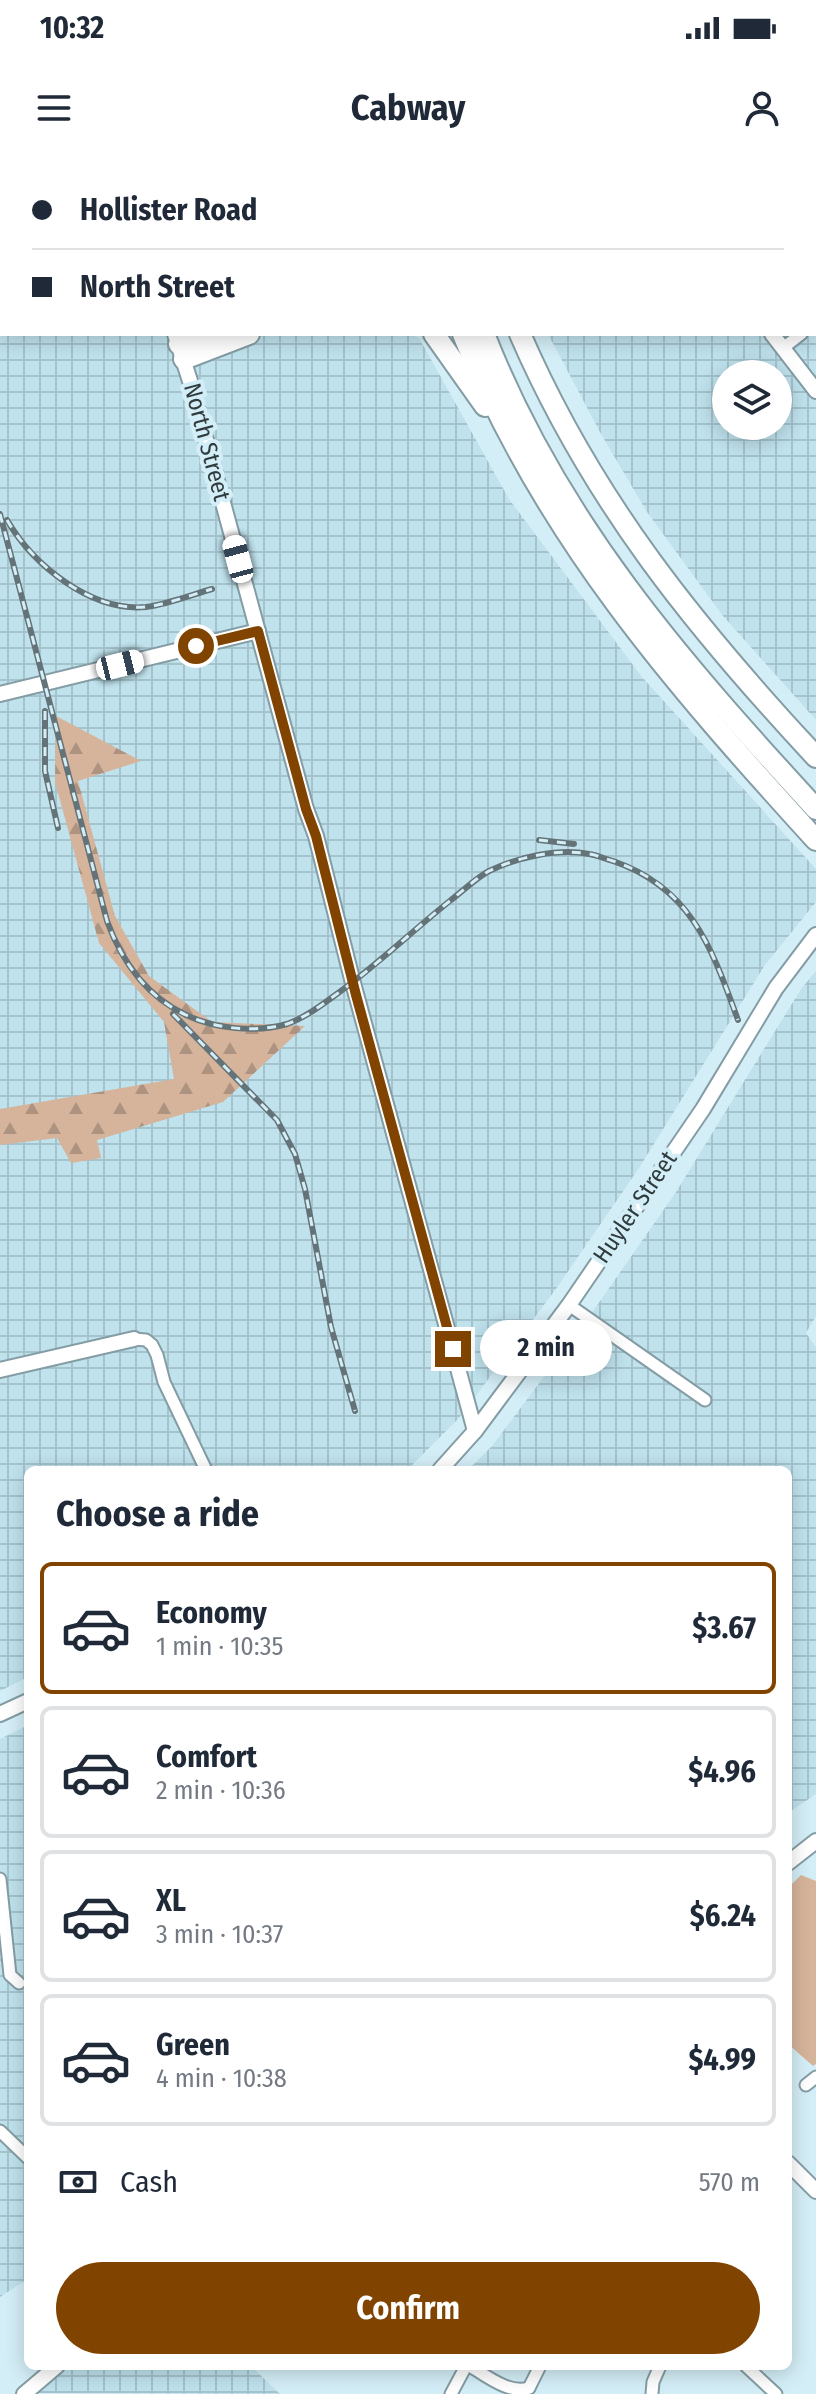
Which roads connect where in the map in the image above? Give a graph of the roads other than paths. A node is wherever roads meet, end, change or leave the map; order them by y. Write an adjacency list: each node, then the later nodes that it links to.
1 (202, 336): 10 (highway)
2 (237, 336): 10 (highway)
3 (435, 336): 13 (highway)
4 (464, 336): 13 (highway)
5 (485, 336): 18 (highway)
6 (500, 336): 17 (highway)
7 (521, 336): 16 (highway)
8 (774, 336): 11 (street)
9 (798, 336): 11 (street)
10 (179, 346): 14 (street, North Street)
11 (783, 348): 12 (street)
12 (816, 391)
13 (521, 458): 19 (highway)
14 (258, 631): 15 (street); 25 (street, North Street)
15 (0, 694)
16 (816, 757)
17 (816, 789)
18 (816, 809)
19 (816, 840)
20 (815, 935): 21 (street, Huyler Street)
21 (569, 1305): 24 (street); 25 (street, Huyler Street)
22 (134, 1339): 23 (street); 27 (street)
23 (0, 1370)
24 (705, 1400)
25 (475, 1431): 26 (street, Huyler Street)
26 (453, 1464)
27 (204, 1466)
28 (24, 1703): 29 (street)
29 (0, 1714)
30 (816, 1841): 31 (street)
31 (792, 1860)
32 (0, 1879): 33 (street)
33 (19, 1983)
34 (816, 2077): 35 (street)
35 (806, 2085)
36 (0, 2131): 37 (street)
37 (24, 2154)
38 (792, 2167): 39 (street)
39 (816, 2191)
40 (52, 2370): 47 (street)
41 (466, 2370): 48 (street)
42 (474, 2370): 46 (street)
43 (539, 2370): 46 (street)
44 (658, 2370): 49 (street)
45 (750, 2370): 50 (street)
46 (533, 2391)
47 (24, 2394)
48 (451, 2394)
49 (652, 2394)
50 (776, 2394)

